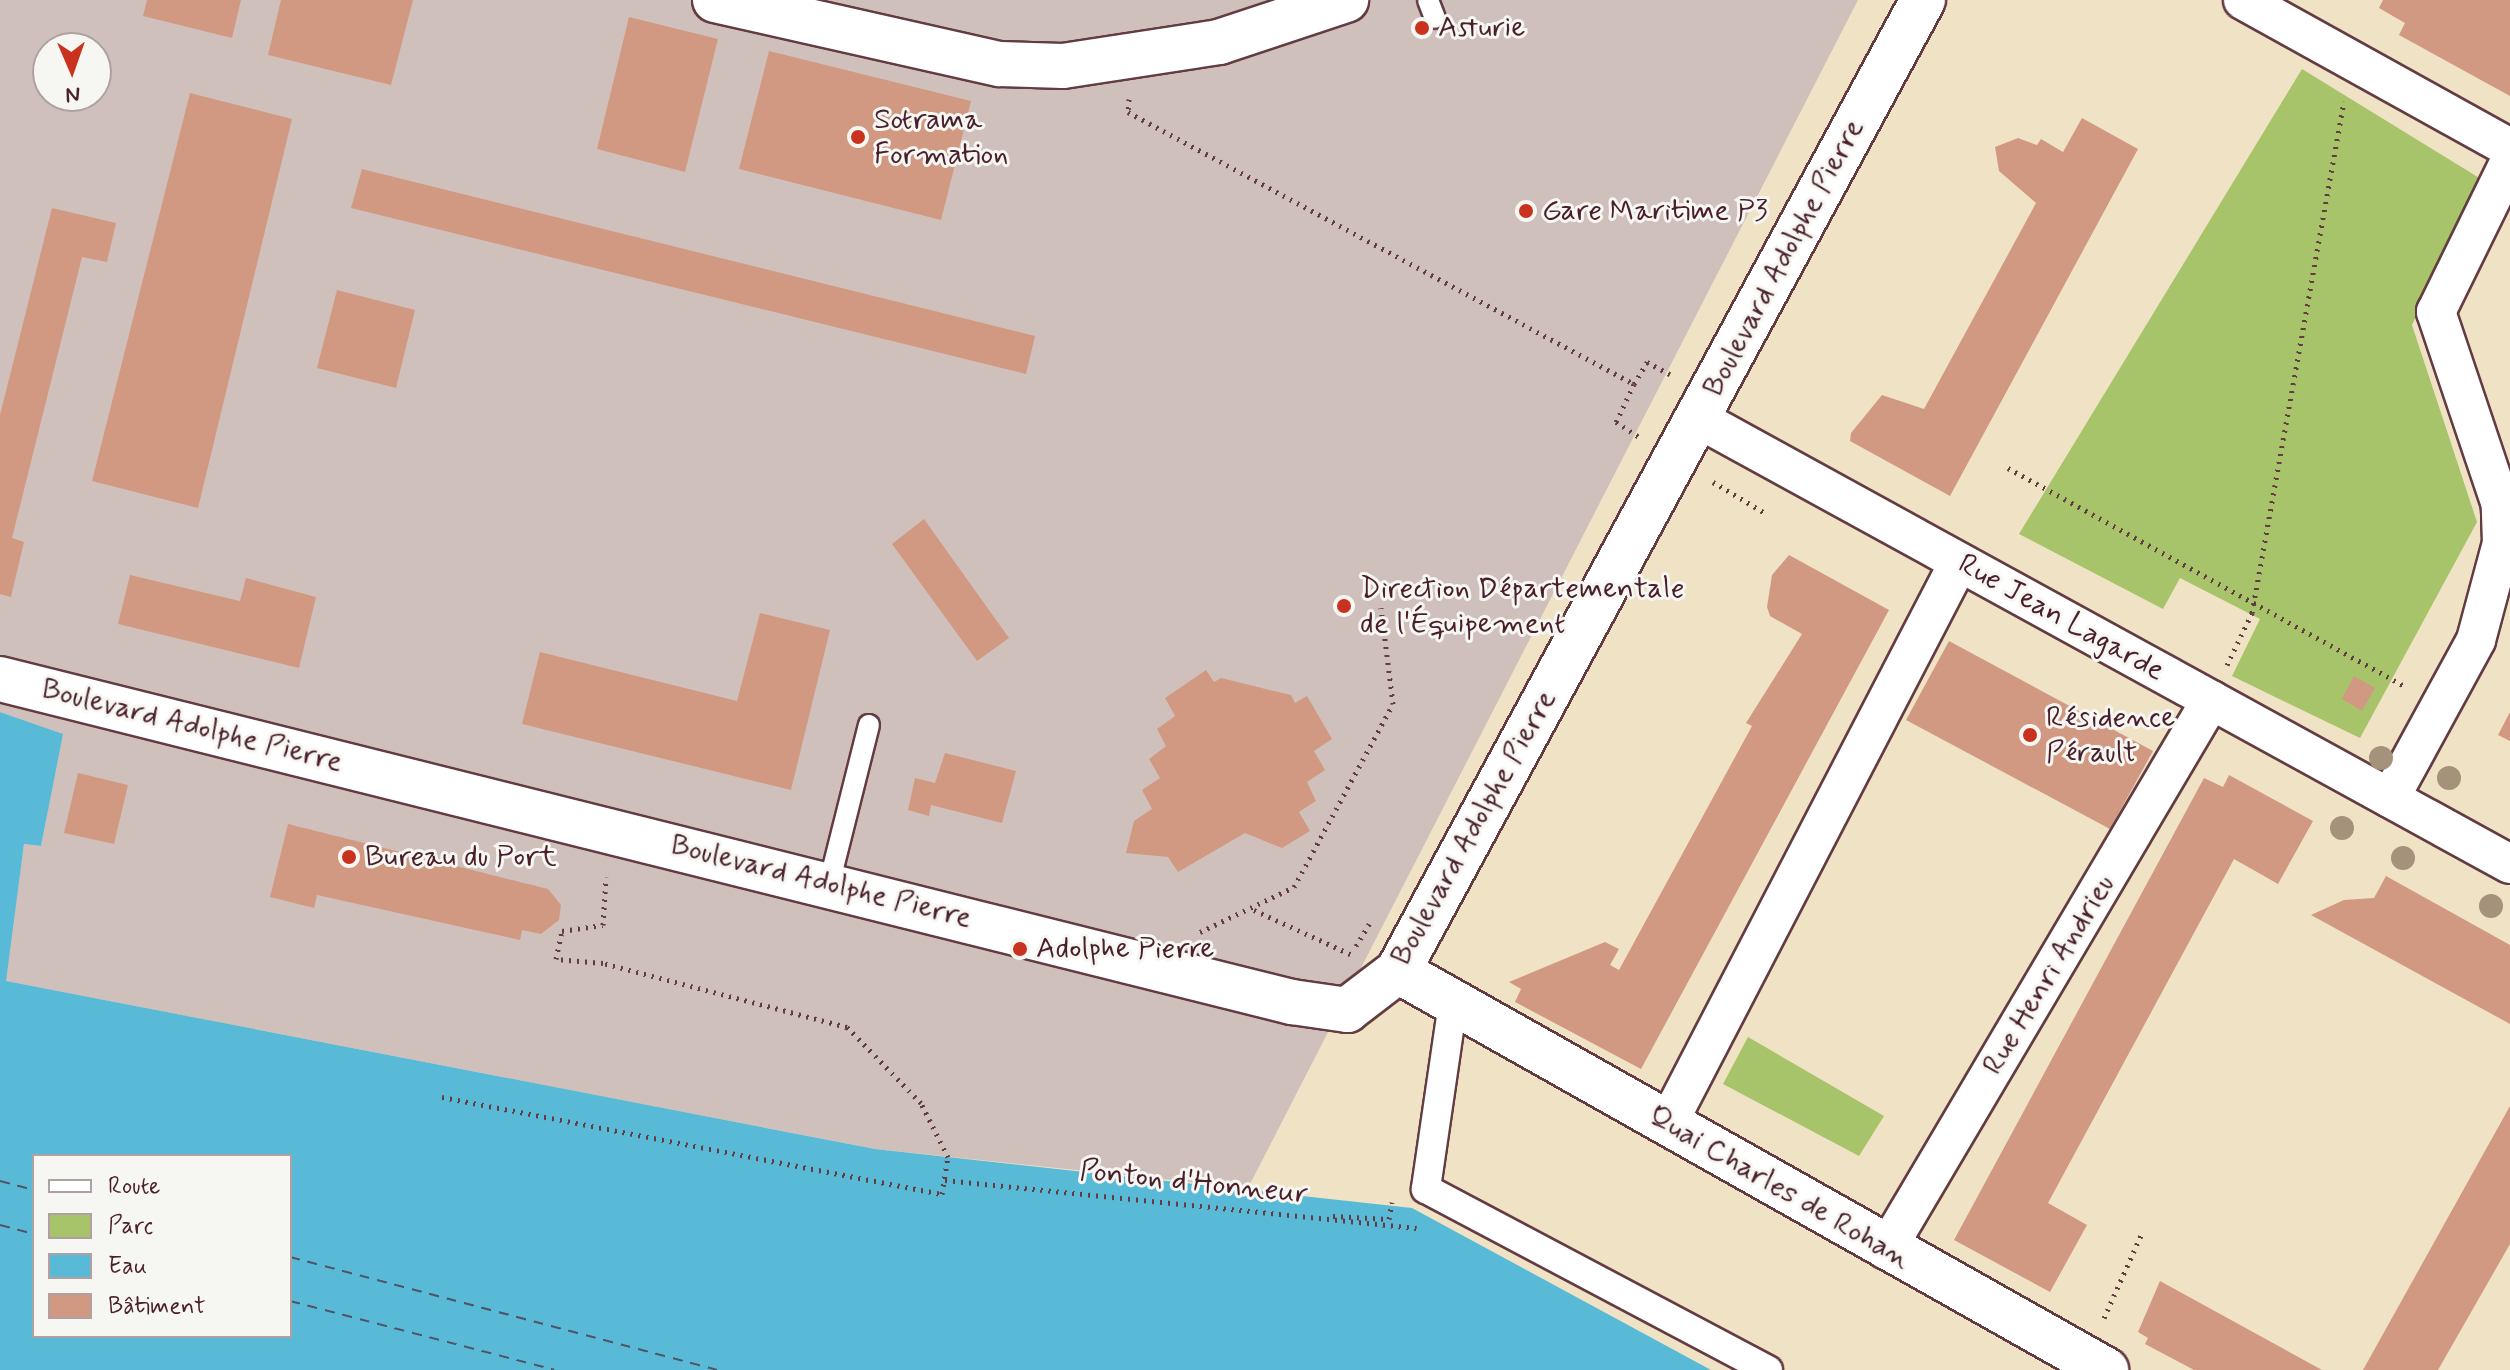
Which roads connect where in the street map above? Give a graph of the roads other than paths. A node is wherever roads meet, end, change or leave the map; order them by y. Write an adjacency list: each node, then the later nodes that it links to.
1 (715, 0): 2 (street)
2 (1346, 0)
3 (1923, 0): 7 (street, Boulevard Adolphe Pierre)
4 (2243, 0): 5 (street)
5 (2510, 148)
6 (2510, 161): 12 (street)
7 (1704, 406): 8 (street, Rue Jean Lagarde); 15 (street, Boulevard Adolphe Pierre)
8 (1959, 562): 10 (street, Rue Jean Lagarde); 17 (street)
9 (0, 679): 14 (street, Boulevard Adolphe Pierre)
10 (2211, 700): 12 (street, Rue Jean Lagarde); 18 (street, Rue Henri Andrieu)
11 (869, 725): 14 (lane)
12 (2390, 798): 13 (street, Rue Jean Lagarde)
13 (2510, 864)
14 (829, 884): 15 (street, Boulevard Adolphe Pierre)
15 (1404, 960): 16 (street, Quai Charles de Rohan)
16 (1453, 1003): 17 (street, Quai Charles de Rohan); 20 (street)
17 (1667, 1125): 18 (street, Quai Charles de Rohan)
18 (1886, 1250): 19 (street, Quai Charles de Rohan)
19 (2096, 1365)
20 (1768, 1370)

